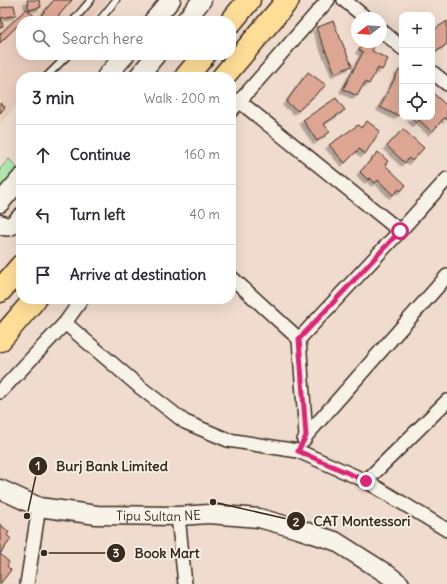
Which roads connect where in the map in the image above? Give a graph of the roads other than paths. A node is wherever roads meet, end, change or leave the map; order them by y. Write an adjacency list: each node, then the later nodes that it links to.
1 (91, 0): 10 (lane)
2 (116, 0): 11 (lane)
3 (171, 0): 12 (main road)
4 (202, 0): 13 (main road)
5 (249, 0): 14 (highway)
6 (288, 0): 25 (highway)
7 (328, 0): 28 (street)
8 (344, 0): 9 (street)
9 (359, 12)
10 (77, 16)
11 (103, 16)
12 (157, 16)
13 (189, 16)
14 (236, 16)
15 (387, 35): 16 (street)
16 (399, 45)
17 (63, 60): 21 (lane)
18 (121, 60): 22 (main road)
19 (152, 60): 23 (main road)
20 (200, 60): 24 (highway)
21 (51, 72)
22 (110, 72)
23 (142, 72)
24 (190, 72)
25 (227, 72)
26 (435, 74): 27 (street)
27 (447, 84)
28 (236, 105)
29 (236, 107): 33 (street)
30 (447, 179): 33 (street)
31 (16, 184): 32 (main road)
32 (0, 203)
33 (400, 231): 41 (street)
34 (16, 272): 37 (highway)
35 (447, 276): 45 (street)
36 (236, 282): 41 (street)
37 (0, 291)
38 (31, 304): 42 (highway)
39 (78, 304): 40 (street)
40 (65, 323): 43 (street); 46 (street)
41 (299, 339): 45 (street)
42 (0, 340)
43 (0, 392)
44 (447, 401): 47 (street)
45 (306, 436): 46 (street)
46 (298, 451): 47 (street)
47 (366, 481): 51 (street)
48 (0, 489): 49 (main road, Tipu Sultan NE)
49 (39, 507): 50 (main road, Tipu Sultan NE); 52 (street)
50 (178, 516): 53 (street); 54 (main road, Tipu Sultan NE)
51 (447, 530)
52 (26, 584)
53 (185, 584)
54 (400, 584)

